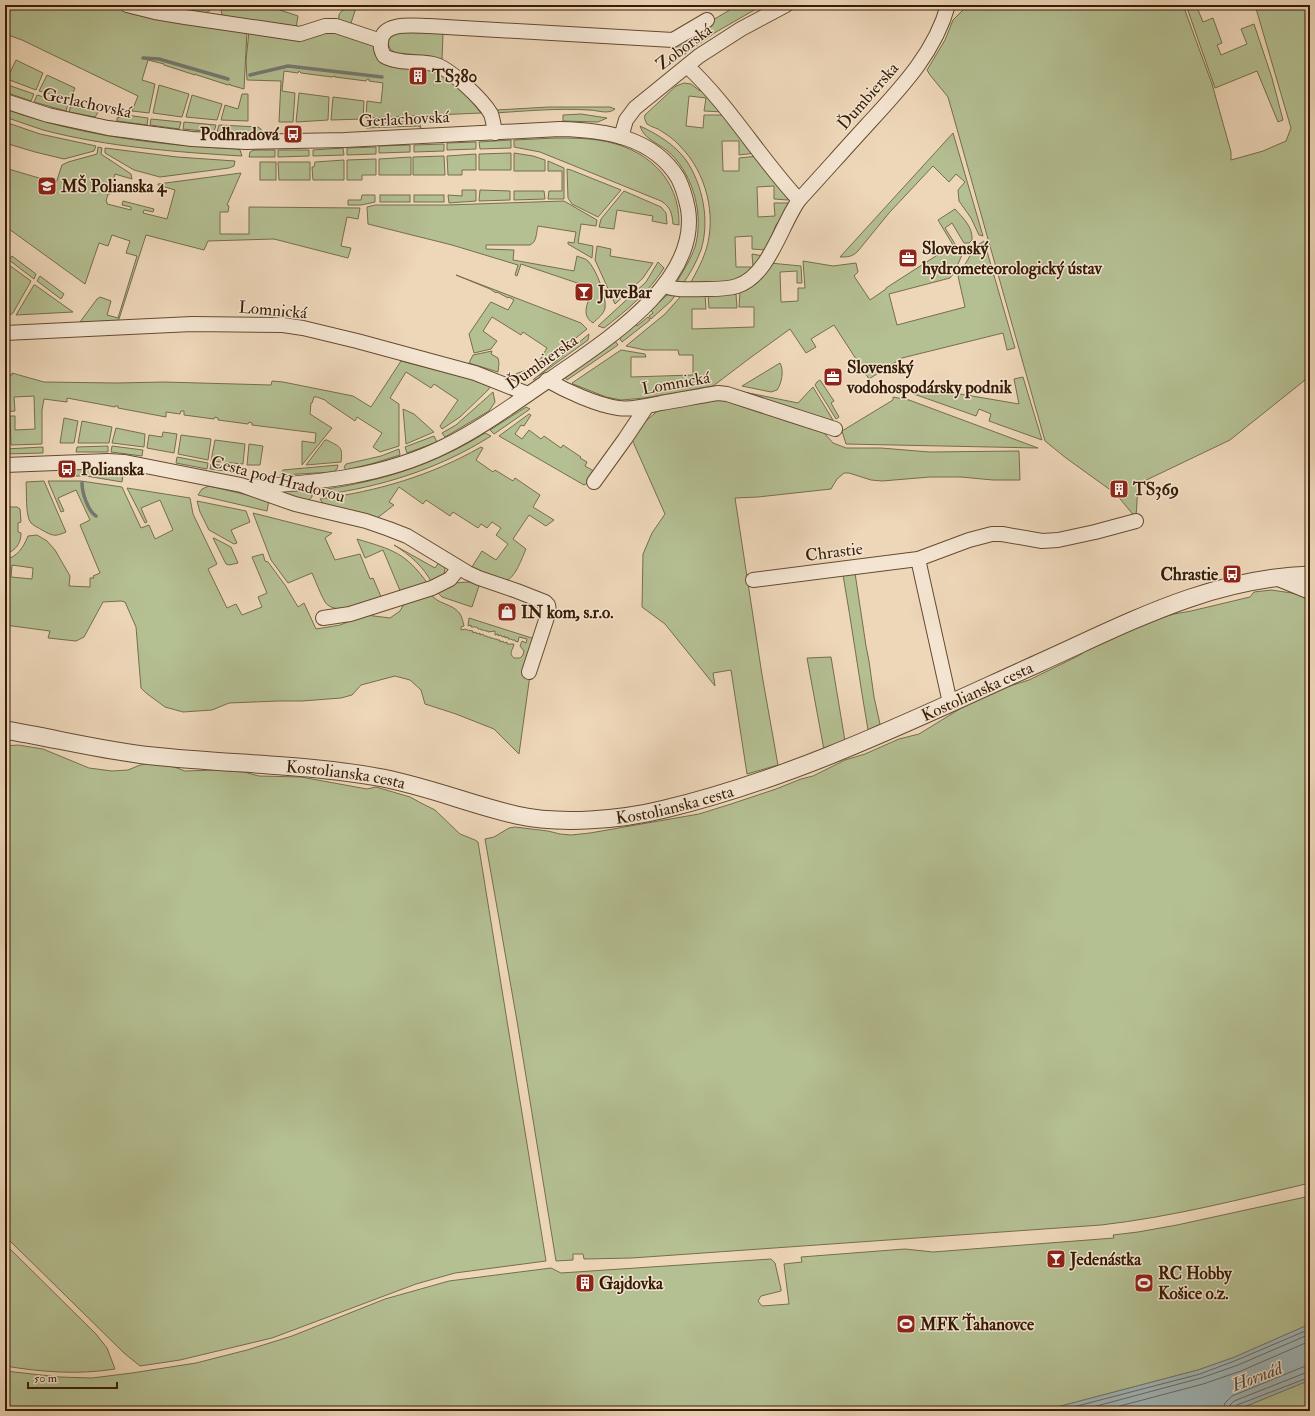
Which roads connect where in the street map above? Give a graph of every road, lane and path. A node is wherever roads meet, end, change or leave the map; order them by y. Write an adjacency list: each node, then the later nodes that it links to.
1 (128, 5): 5 (street)
2 (786, 5): 6 (street, Zoborská)
3 (948, 5): 10 (street, Ďumbierska)
4 (707, 20): 5 (street)
5 (381, 41): 8 (street)
6 (687, 66): 9 (street, Zoborská); 10 (street)
7 (5, 100): 8 (street, Gerlachovská)
8 (495, 133): 9 (street, Gerlachovská)
9 (621, 137): 11 (street, Gerlachovská)
10 (799, 200): 11 (street, Ďumbierska)
11 (664, 286): 13 (street, Ďumbierska)
12 (5, 333): 14 (street, Lomnická)
13 (547, 380): 14 (street, Ďumbierska); 15 (street, Lomnická)
14 (528, 394): 19 (street, Ďumbierska)
15 (647, 406): 16 (street, Lomnická); 18 (street)
16 (836, 429)
17 (5, 465): 19 (street, Cesta pod Hradovou)
18 (594, 482)
19 (252, 487): 22 (street, Cesta pod Hradovou)
20 (1136, 521): 21 (street, Chrastie)
21 (918, 559): 25 (street, Chrastie); 29 (street)
22 (459, 568): 27 (street); 28 (street, Cesta pod Hradovou)
23 (1310, 575): 24 (street, Kostolianska cesta)
24 (1274, 577): 26 (street); 29 (street, Kostolianska cesta)
25 (753, 580)
26 (1310, 592)
27 (323, 618)
28 (529, 672)
29 (950, 703): 30 (street, Kostolianska cesta)
30 (5, 730)

